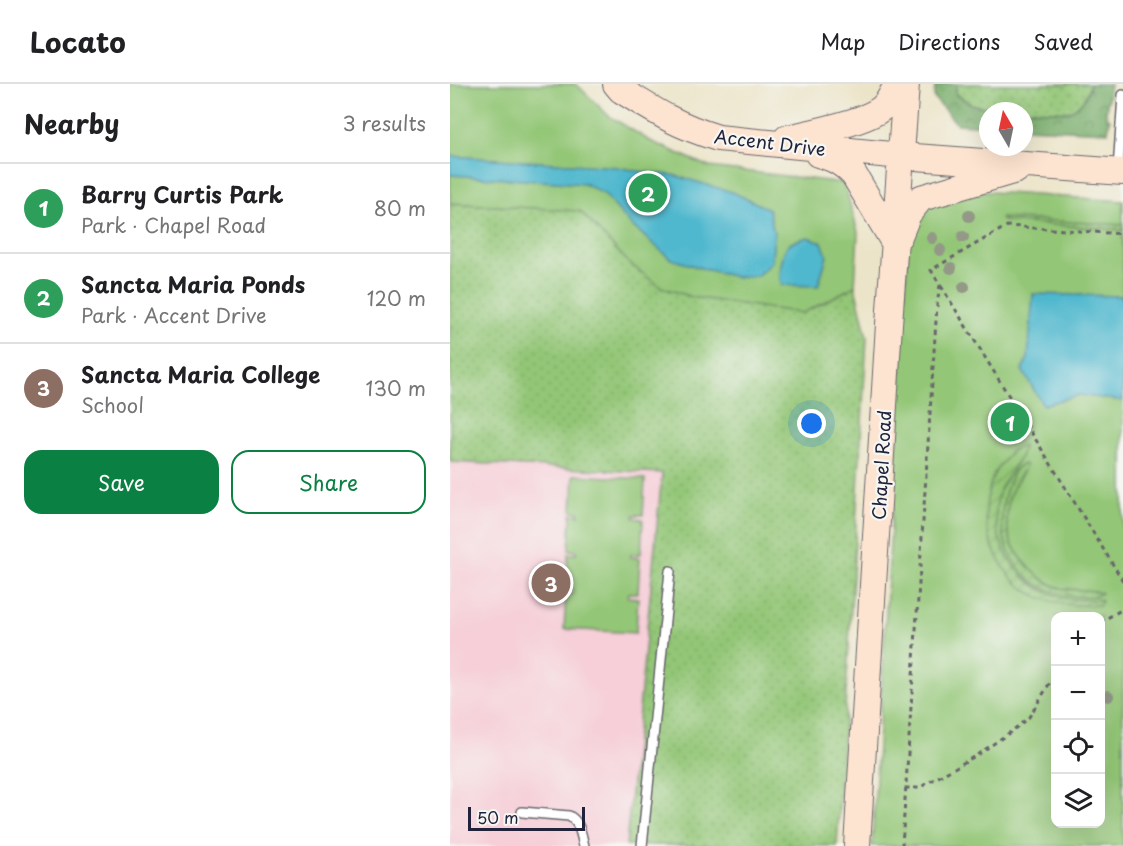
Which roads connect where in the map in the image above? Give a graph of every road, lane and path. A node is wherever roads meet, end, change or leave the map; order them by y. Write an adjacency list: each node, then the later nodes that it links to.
1 (616, 84): 5 (main road, Accent Drive)
2 (897, 84): 5 (main road)
3 (906, 84): 6 (main road, Chapel Road)
4 (1123, 95): 8 (lane)
5 (767, 142): 6 (main road, Accent Drive); 10 (main road)
6 (901, 156): 7 (main road, Accent Drive); 10 (main road, Chapel Road)
7 (1034, 166): 8 (main road, Accent Drive); 10 (main road)
8 (1120, 172)
9 (1123, 234): 11 (path)
10 (895, 244): 21 (main road, Chapel Road)
11 (940, 285): 13 (path); 17 (path)
12 (670, 571): 20 (lane)
13 (1123, 580)
14 (1123, 609): 15 (path)
15 (1105, 620)
16 (1051, 681): 17 (path)
17 (906, 788): 22 (path)
18 (522, 812): 19 (lane)
19 (584, 846)
20 (642, 846)
21 (857, 846)
22 (902, 846)

